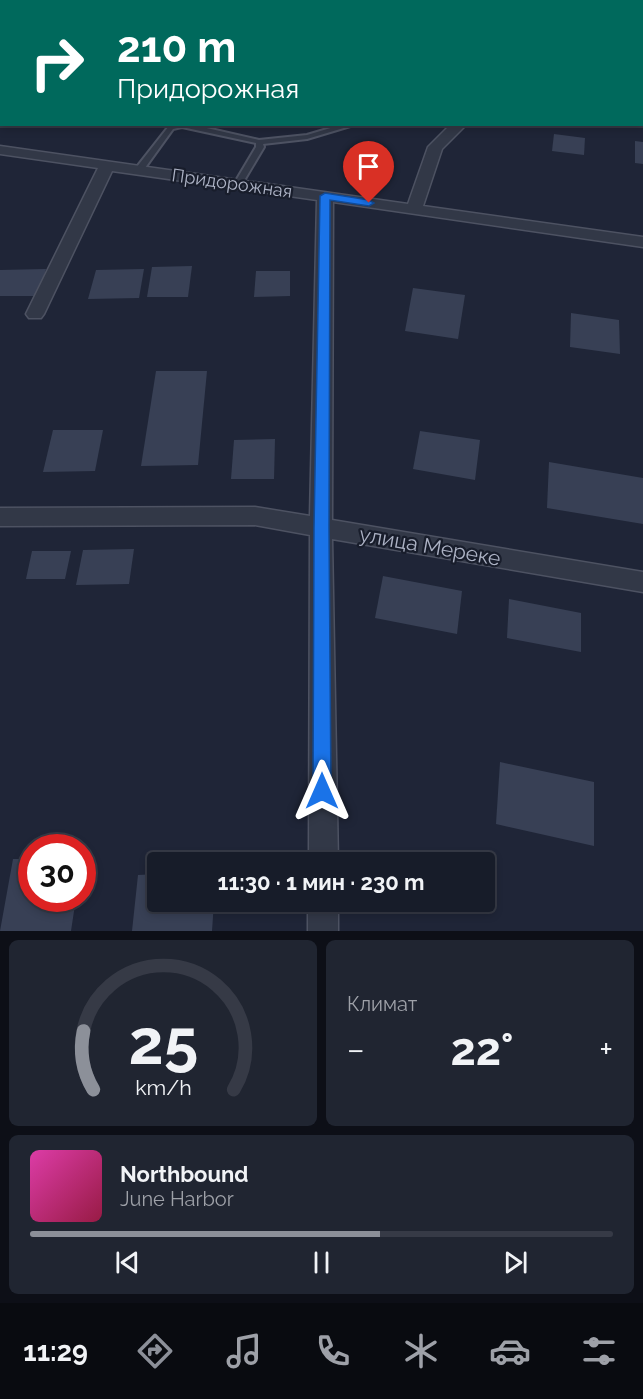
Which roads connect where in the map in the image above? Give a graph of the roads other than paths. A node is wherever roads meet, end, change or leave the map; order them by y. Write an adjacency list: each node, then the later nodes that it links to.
1 (347, 126): 3 (lane)
2 (451, 126): 9 (street)
3 (259, 142): 6 (lane); 7 (lane)
4 (0, 150): 5 (street, Придорожная)
5 (107, 165): 6 (street, Придорожная); 11 (street)
6 (139, 170): 7 (street, Придорожная)
7 (238, 184): 8 (street, Придорожная)
8 (325, 196): 9 (street, Придорожная); 13 (street)
9 (414, 210): 10 (street, Придорожная)
10 (643, 242)
11 (35, 314)
12 (0, 518): 13 (street, улица Мереке)
13 (321, 528): 14 (street, улица Мереке); 15 (street)
14 (643, 582)
15 (323, 852)
16 (323, 912): 17 (street)
17 (323, 931)

